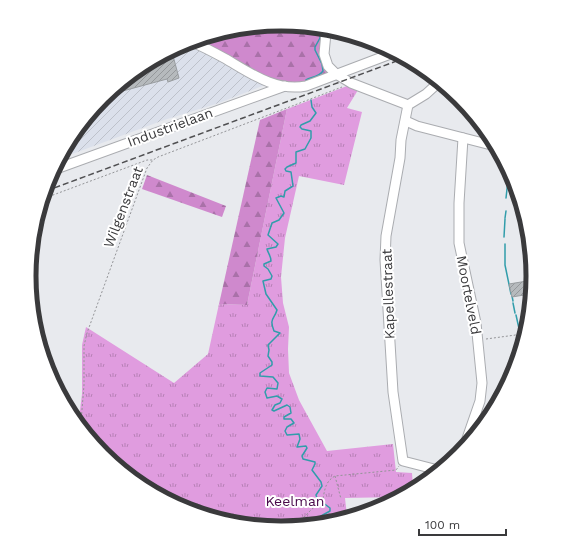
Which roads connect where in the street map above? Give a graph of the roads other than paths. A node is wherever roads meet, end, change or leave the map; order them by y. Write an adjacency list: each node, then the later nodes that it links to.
1 (326, 35): 4 (street)
2 (199, 46): 5 (street)
3 (388, 55): 4 (street)
4 (336, 74): 5 (street); 7 (street)
5 (285, 86): 11 (street, Industrielaan)
6 (435, 86): 7 (street)
7 (408, 105): 8 (street, Kapellestraat)
8 (406, 121): 9 (street); 13 (street, Kapellestraat)
9 (463, 138): 10 (street); 12 (street, Moortelveld)
10 (488, 144)
11 (62, 167)
12 (468, 436)
13 (434, 469)

